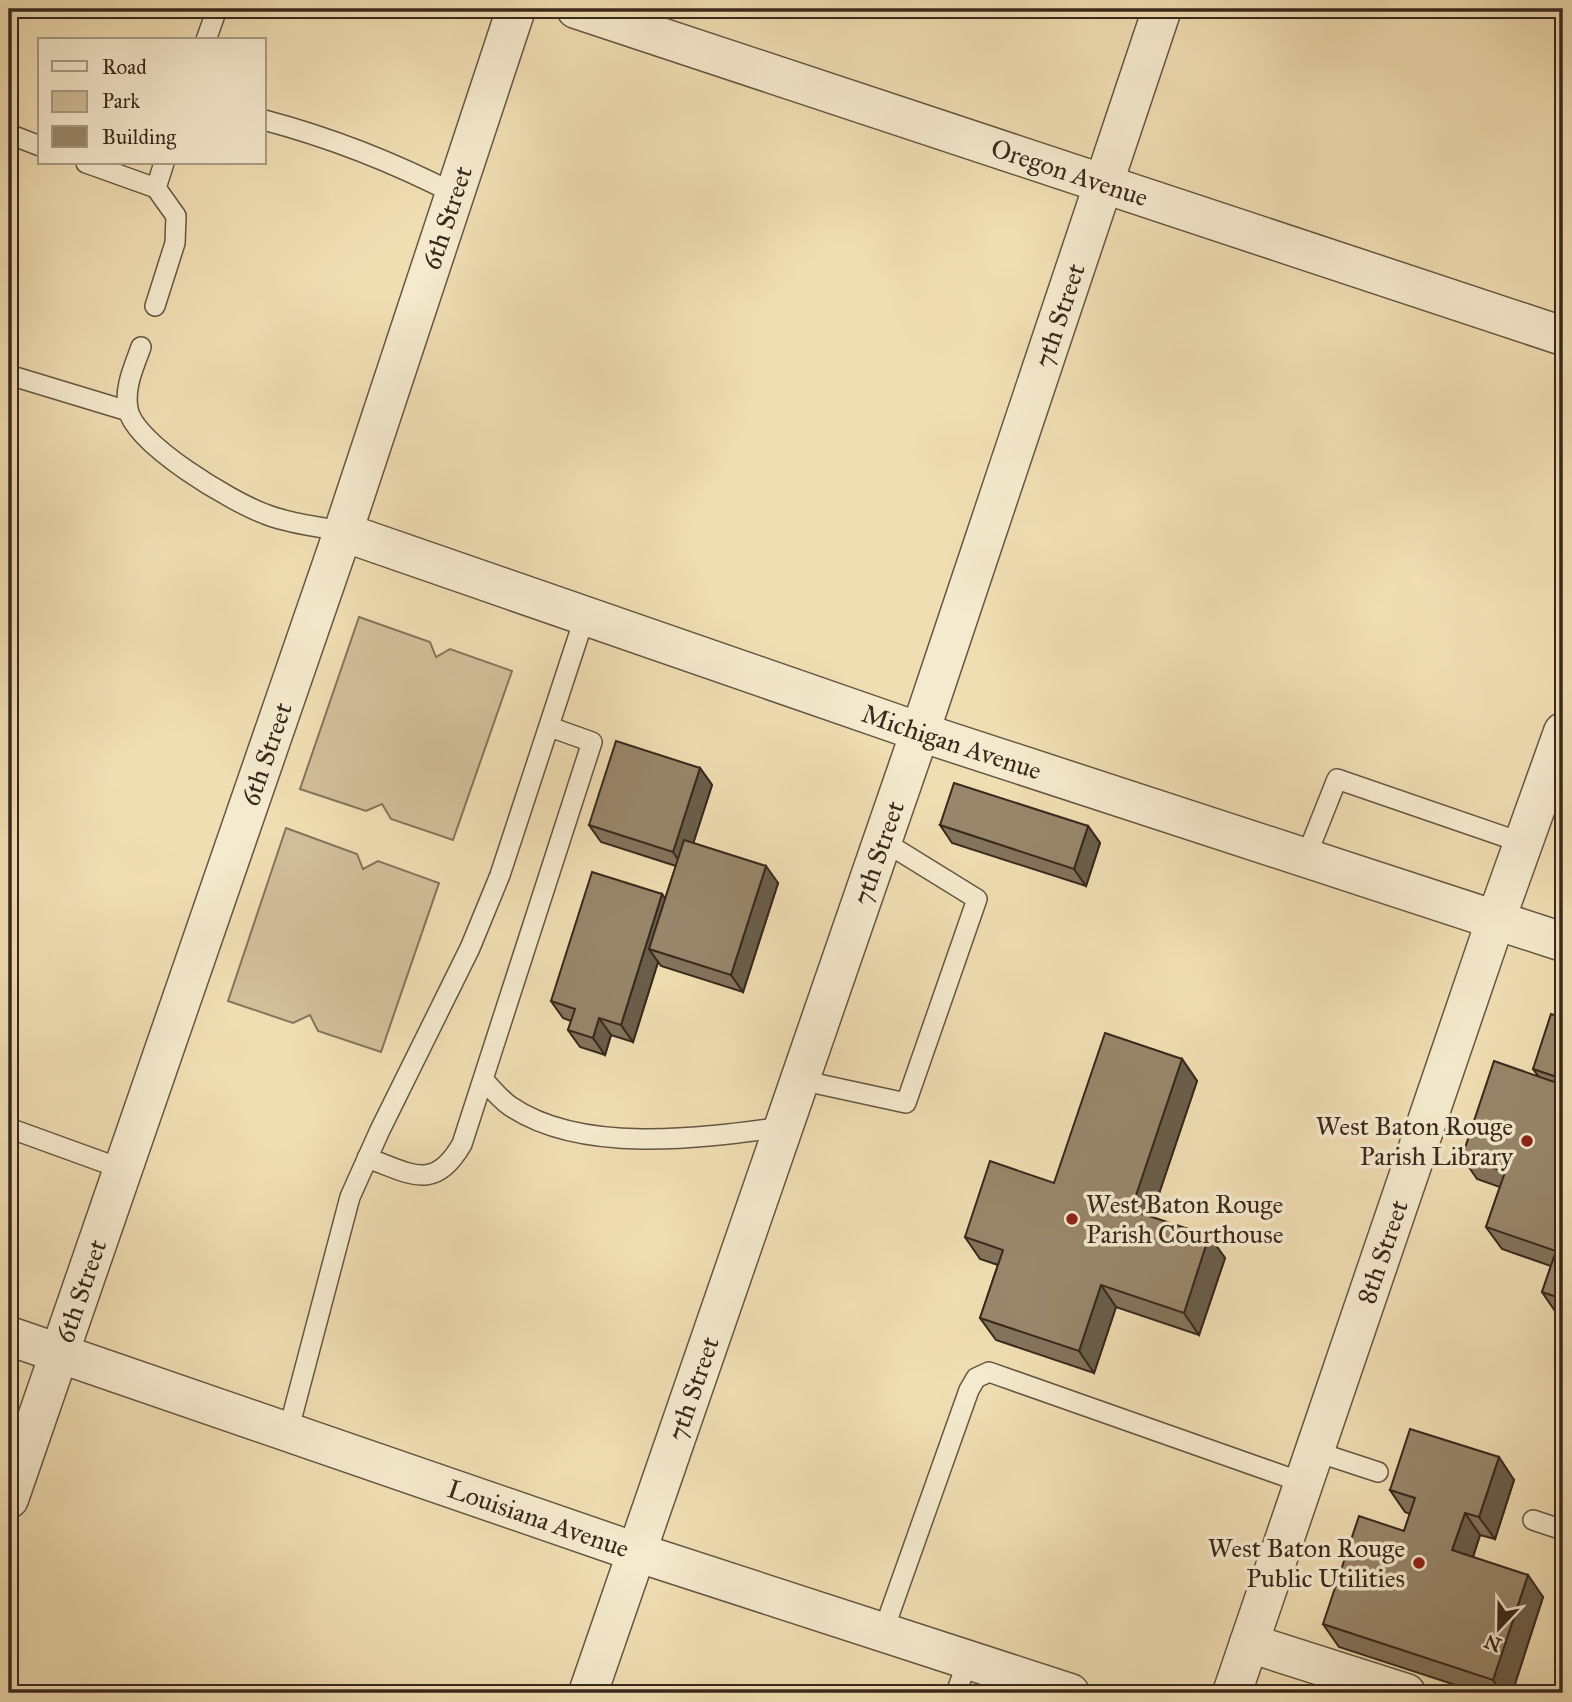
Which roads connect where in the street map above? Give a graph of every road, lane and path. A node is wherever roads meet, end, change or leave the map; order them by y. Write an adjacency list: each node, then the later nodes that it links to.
1 (217, 9): 5 (lane)
2 (516, 9): 13 (street, 6th Street)
3 (576, 9): 11 (street, Oregon Avenue)
4 (1162, 9): 11 (street, 7th Street)
5 (207, 38)
6 (266, 121): 13 (lane)
7 (9, 134): 8 (lane)
8 (38, 145)
9 (89, 164): 12 (lane)
10 (164, 164): 12 (lane)
11 (1105, 186): 15 (street, Oregon Avenue); 22 (street, 7th Street)
12 (156, 188): 14 (lane)
13 (455, 194): 19 (street, 6th Street)
14 (155, 306)
15 (1563, 336)
16 (141, 347): 18 (lane)
17 (9, 375): 18 (lane)
18 (128, 411): 19 (lane)
19 (343, 532): 20 (street, Michigan Avenue); 34 (street, 6th Street)
20 (585, 616): 21 (lane); 22 (street, Michigan Avenue)
21 (550, 727): 29 (lane); 33 (lane)
22 (920, 732): 24 (street, 7th Street); 26 (street, Michigan Avenue)
23 (1563, 732): 25 (street, 8th Street)
24 (883, 841): 30 (street, 7th Street); 30 (lane)
25 (1523, 843): 26 (lane); 27 (street, 8th Street)
26 (1306, 857): 27 (street, Michigan Avenue)
27 (1496, 919): 28 (street, Michigan Avenue); 38 (street, 8th Street)
28 (1563, 942)
29 (483, 1079): 31 (lane); 33 (lane)
30 (800, 1080): 31 (street, 7th Street)
31 (783, 1127): 43 (street, 7th Street)
32 (9, 1128): 34 (lane)
33 (367, 1158): 37 (lane)
34 (122, 1169): 36 (street, 6th Street)
35 (9, 1336): 36 (street, Louisiana Avenue)
36 (59, 1352): 37 (street, Louisiana Avenue); 40 (street, 6th Street)
37 (288, 1432): 43 (street, Louisiana Avenue)
38 (1309, 1467): 39 (lane); 44 (lane); 45 (street, 8th Street)
39 (1378, 1472)
40 (9, 1499)
41 (1533, 1520): 42 (lane)
42 (1563, 1530)
43 (636, 1552): 44 (street, Louisiana Avenue); 47 (street, 7th Street)
44 (883, 1632): 46 (street, Louisiana Avenue)
45 (1249, 1643): 49 (street, 8th Street); 50 (street)
46 (962, 1677): 48 (street, Louisiana Avenue)
47 (588, 1693)
48 (1070, 1693)
49 (1232, 1693)
50 (1406, 1693)

